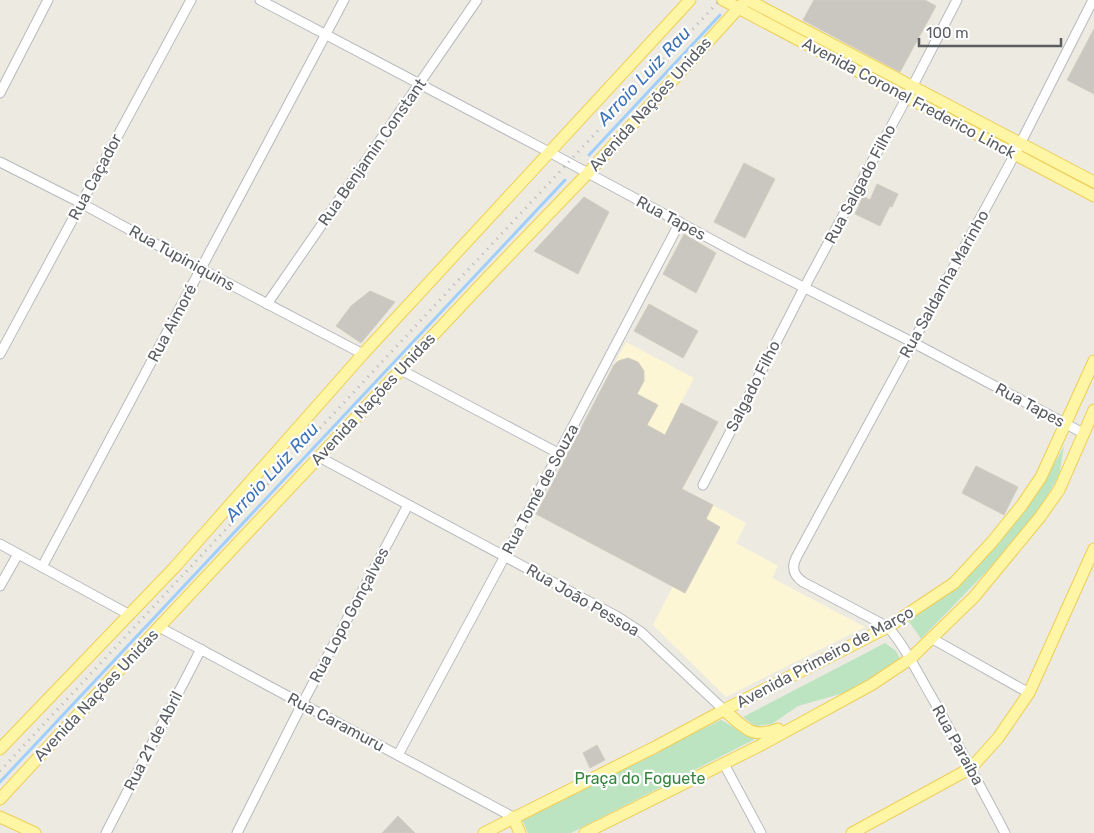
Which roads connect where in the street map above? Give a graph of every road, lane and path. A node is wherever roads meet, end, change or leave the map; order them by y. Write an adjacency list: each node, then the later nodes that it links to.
1 (48, 0): 14 (street)
2 (191, 0): 21 (street, Rua Caçador)
3 (260, 0): 11 (street, Rua Tapes)
4 (344, 0): 11 (street, Rua Aimoré)
5 (477, 0): 12 (street, Rua Benjamin Constant)
6 (690, 0): 16 (main road, Avenida Nações Unidas)
7 (724, 0): 10 (main road, Avenida Coronel Frederico Linck)
8 (957, 0): 13 (street, Rua Salgado Filho)
9 (1093, 0): 15 (street, Rua Saldanha Marinho)
10 (744, 3): 13 (main road, Avenida Coronel Frederico Linck); 18 (main road, Avenida Nações Unidas)
11 (326, 35): 12 (street, Rua Tapes); 23 (street, Rua Aimoré)
12 (420, 84): 16 (street, Rua Tapes); 25 (street, Rua Benjamin Constant)
13 (910, 92): 15 (main road, Avenida Coronel Frederico Linck); 24 (street, Rua Salgado Filho)
14 (0, 93)
15 (1018, 148): 19 (main road, Avenida Coronel Frederico Linck); 20 (main road, Avenida Coronel Frederico Linck); 26 (street, Rua Saldanha Marinho)
16 (549, 152): 18 (street, Rua Tapes); 28 (main road, Avenida Nações Unidas)
17 (0, 162): 21 (street, Rua Tupiniquins)
18 (588, 174): 22 (street, Rua Tapes); 30 (main road, Avenida Nações Unidas)
19 (1094, 182)
20 (1094, 196)
21 (81, 203): 23 (street, Rua Tupiniquins); 27 (street, Rua Caçador)
22 (680, 222): 24 (street, Rua Tapes); 34 (street, Rua Tomé de Souza)
23 (201, 269): 25 (street, Rua Tupiniquins); 42 (street, Rua Aimoré)
24 (804, 288): 26 (street, Rua Tapes); 36 (street, Salgado Filho)
25 (267, 304): 28 (street, Rua Tupiniquins)
26 (912, 342): 32 (street, Rua Tapes); 46 (street, Rua Saldanha Marinho)
27 (0, 354)
28 (363, 354): 44 (main road, Avenida Nações Unidas)
29 (1094, 361): 32 (main road, Avenida Primeiro de Março)
30 (401, 370): 34 (street); 35 (main road, Avenida Nações Unidas)
31 (1094, 410): 33 (main road, Avenida Primeiro de Março)
32 (1065, 423): 33 (street, Rua Tapes); 46 (main road, Avenida Primeiro de Março)
33 (1083, 433): 47 (main road, Avenida Primeiro de Março)
34 (558, 453): 41 (street, Rua Tomé de Souza)
35 (319, 457): 37 (street, Rua João Pessoa); 45 (main road, Avenida Nações Unidas)
36 (703, 485)
37 (408, 505): 41 (street, Rua João Pessoa); 51 (street, Rua Lopo Gonçalves)
38 (0, 544): 40 (street)
39 (1094, 549): 50 (main road)
40 (18, 554): 42 (street); 43 (street)
41 (505, 556): 52 (street, Rua João Pessoa); 55 (street, Rua Tomé de Souza)
42 (42, 567): 44 (street)
43 (0, 586)
44 (130, 614): 54 (main road, Avenida Nações Unidas)
45 (159, 627): 48 (street, Rua Caramuru); 58 (main road, Avenida Nações Unidas)
46 (888, 627): 49 (street, Rua Paraíba); 52 (main road, Avenida Primeiro de Março)
47 (931, 638): 49 (main road, Avenida Primeiro de Março); 50 (street)
48 (200, 649): 51 (street, Rua Caramuru); 62 (street, Rua 21 de Abril)
49 (910, 659): 53 (main road, Avenida Primeiro de Março); 57 (street, Rua Paraíba)
50 (1029, 693): 57 (main road)
51 (302, 704): 55 (street, Rua Caramuru); 63 (street, Rua Lopo Gonçalves)
52 (724, 710): 53 (main road); 60 (main road, Avenida Primeiro de Março)
53 (824, 710): 56 (main road, Avenida Primeiro de Março)
54 (0, 749)
55 (398, 755): 60 (street, Rua Caramuru)
56 (724, 764): 66 (main road, Avenida Primeiro de Março); 67 (street)
57 (971, 768): 68 (main road); 69 (street, Rua Paraíba)
58 (0, 799)
59 (0, 816): 61 (main road)
60 (513, 817): 64 (main road, Avenida Primeiro de Março); 65 (main road)
61 (35, 833)
62 (106, 833)
63 (237, 833)
64 (484, 833)
65 (520, 833)
66 (585, 833)
67 (761, 833)
68 (852, 833)
69 (1005, 833)

